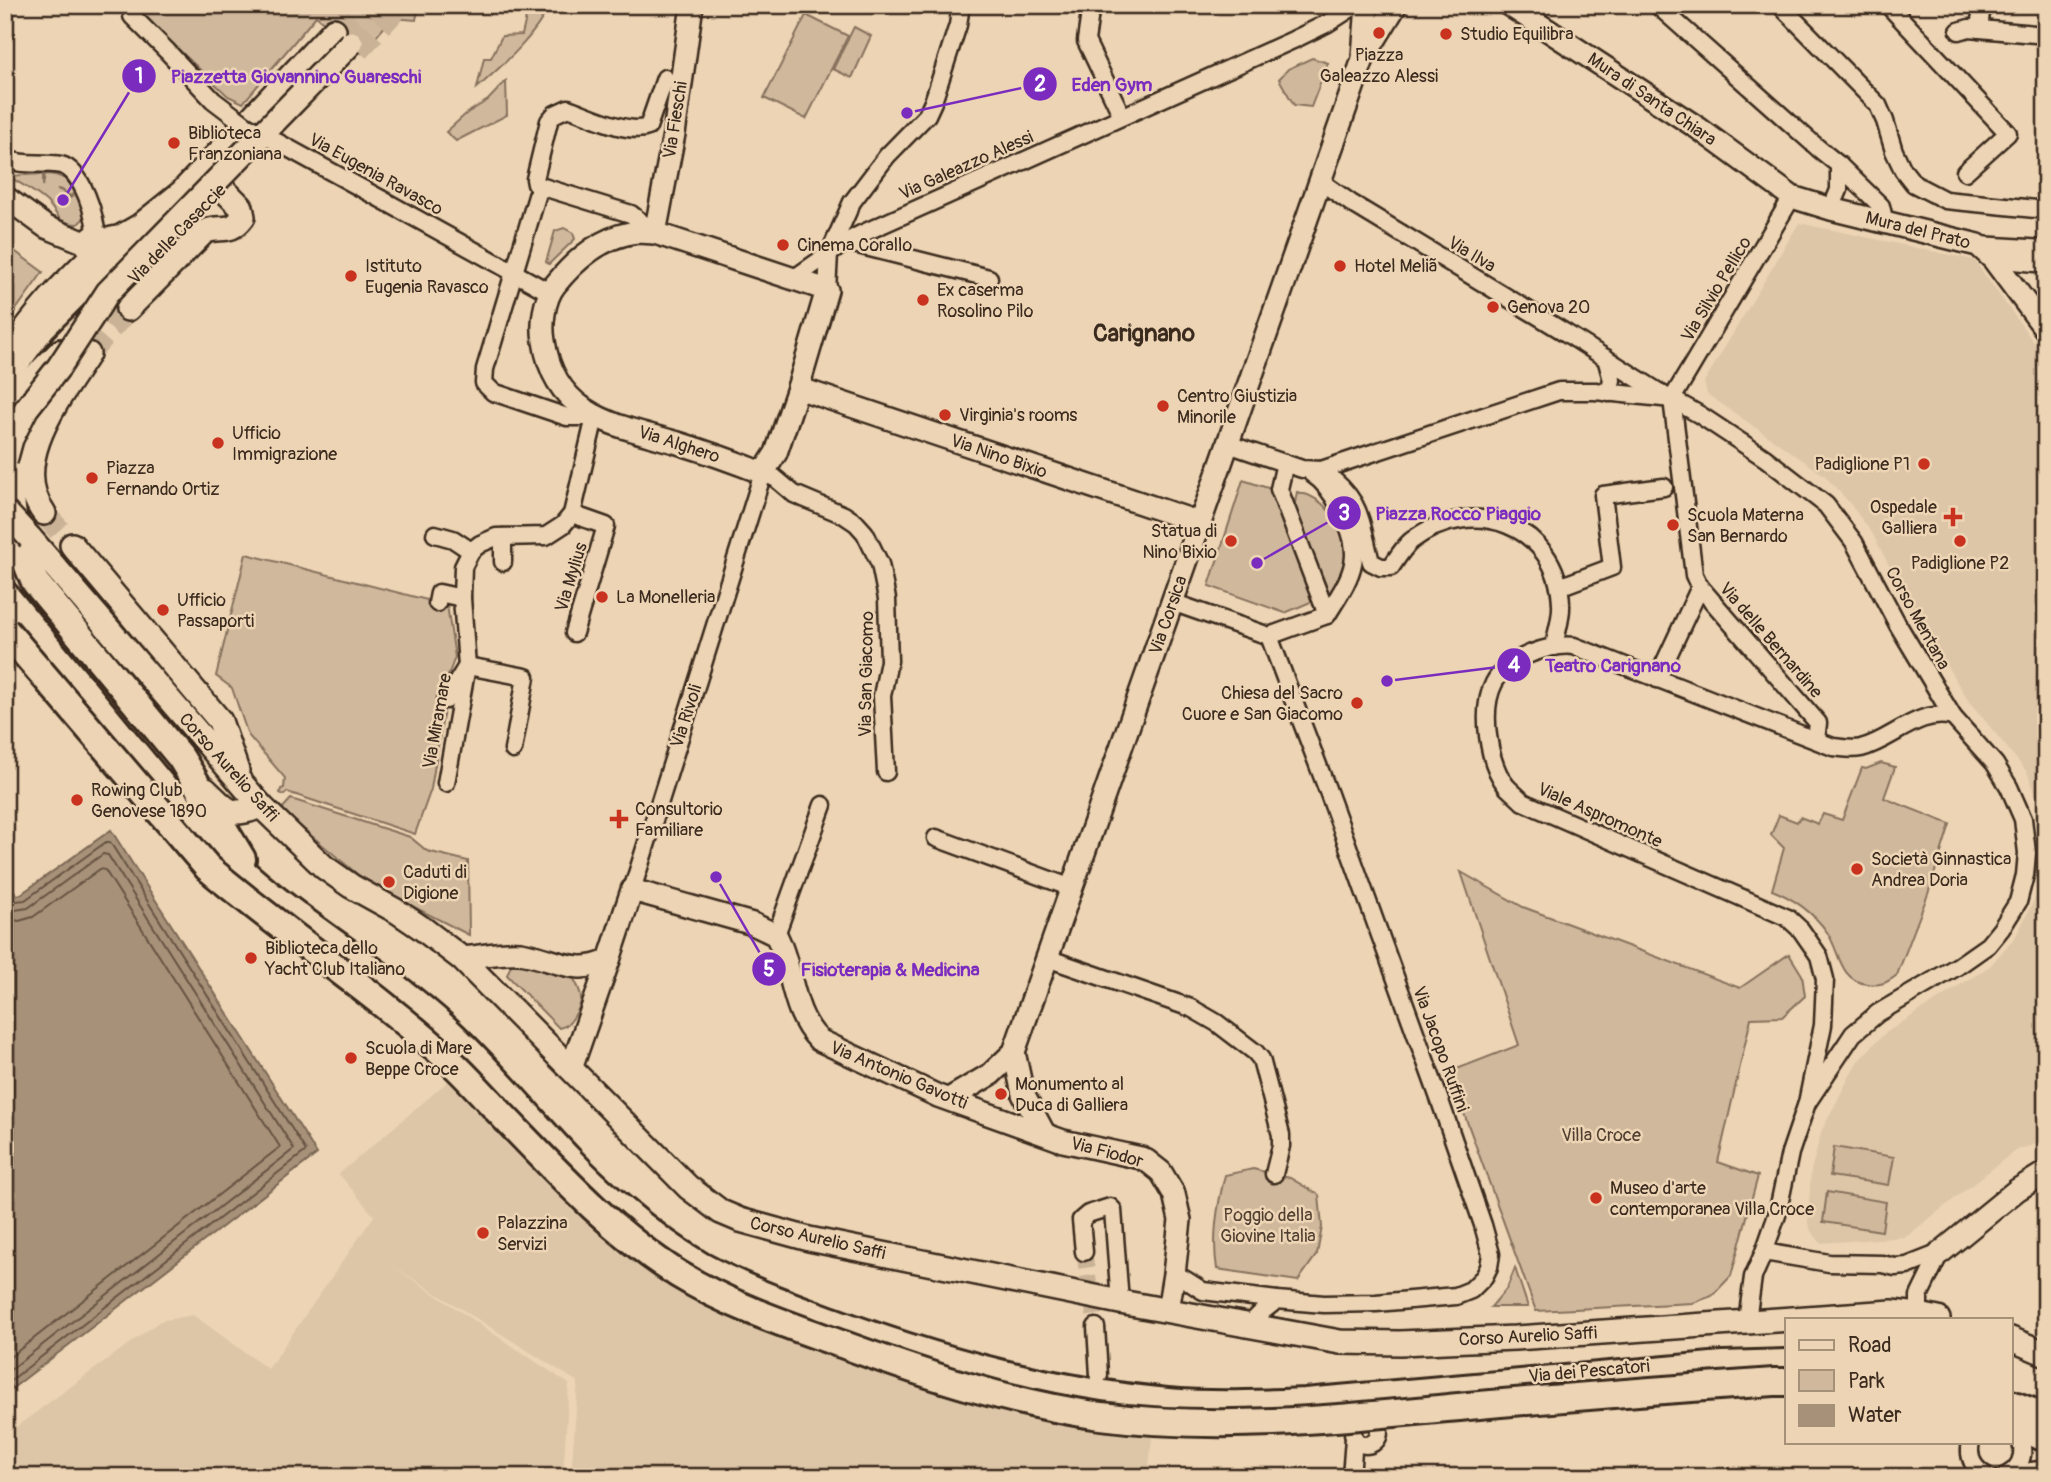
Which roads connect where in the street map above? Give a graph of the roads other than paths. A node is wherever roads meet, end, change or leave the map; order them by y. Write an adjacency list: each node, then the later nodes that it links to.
1 (692, 5): 33 (street, Via Fieschi)
2 (961, 5): 38 (street)
3 (1091, 5): 19 (street)
4 (1356, 5): 19 (street, Via Galeazzo Alessi)
5 (1367, 5): 17 (street)
6 (1396, 5): 17 (street)
7 (1509, 5): 28 (street, Mura di Santa Chiara)
8 (1657, 5): 21 (street)
9 (1780, 5): 30 (street)
10 (1888, 5): 22 (street)
11 (1982, 5): 13 (street)
12 (132, 16): 40 (street, Via Eugenia Ravasco, bridge)
13 (1979, 29): 14 (street); 15 (street)
14 (1959, 30)
15 (2046, 35)
16 (346, 40): 25 (main road, Via delle Casaccie); 26 (main road); 32 (main road, bridge)
17 (1363, 59): 23 (street, Via Corsica)
18 (665, 78): 24 (street)
19 (1122, 116): 34 (street, Via Galeazzo Alessi)
20 (5, 158): 35 (street)
21 (1839, 165): 29 (street); 31 (street)
22 (1965, 172)
23 (1320, 181): 48 (street, Via Ilva); 57 (street, Via Corsica)
24 (540, 186): 33 (street); 40 (street)
25 (220, 190): 26 (main road); 45 (main road, Via delle Casaccie); 45 (main road)
26 (181, 194): 35 (main road)
27 (5, 197): 35 (street)
28 (1792, 197): 29 (street, Mura del Prato); 54 (street, Via Silvio Pellico)
29 (1831, 209): 31 (street, Mura del Prato)
30 (2046, 210)
31 (1885, 223): 37 (street, Mura del Prato)
32 (168, 231): 45 (main road, bridge); 50 (highway)
33 (655, 233): 42 (street); 44 (street)
34 (846, 242): 38 (street, Via Galeazzo Alessi); 41 (street)
35 (101, 243): 49 (main road)
36 (2046, 249): 37 (street, Mura del Prato)
37 (1985, 252): 39 (street); 46 (street)
38 (829, 254): 42 (street, Via Galeazzo Alessi); 43 (street)
39 (2046, 264)
40 (515, 273): 44 (street, Via Eugenia Ravasco); 56 (street)
41 (989, 278)
42 (793, 279): 43 (street)
43 (827, 290): 52 (street)
44 (549, 292): 56 (street)
45 (117, 300): 51 (highway); 58 (main road, bridge); 74 (highway)
46 (2046, 330)
47 (88, 354): 65 (main road)
48 (1606, 358): 53 (street); 54 (street, Via Ilva)
49 (5, 359)
50 (5, 377)
51 (18, 382): 55 (highway)
52 (798, 388): 62 (street); 67 (street, Via Nino Bixio)
53 (1609, 393): 54 (street, Corso Mentana); 61 (street, Corso Mentana)
54 (1672, 399): 75 (street); 89 (street, Corso Mentana)
55 (5, 409)
56 (595, 417): 62 (street, Via Alghero); 66 (street, Via Mylius)
57 (1228, 444): 59 (street); 67 (street, Via Corsica)
58 (5, 461)
59 (1285, 463): 60 (street); 81 (street)
60 (1301, 469): 61 (street); 81 (street)
61 (1321, 470): 76 (street)
62 (763, 473): 92 (street, Via San Giacomo); 100 (street, Via Rivoli)
63 (1664, 487): 76 (street)
64 (5, 511): 74 (main road, Corso Aurelio Saffi, bridge)
65 (44, 513)
66 (572, 514): 70 (street, Via Mylius); 83 (street, Via Mylius)
67 (1200, 523): 79 (street, Via Corsica)
68 (5, 526): 96 (main road)
69 (435, 534): 72 (street)
70 (503, 537): 72 (street, Via Mylius); 73 (street)
71 (72, 545): 93 (main road)
72 (471, 551): 78 (street)
73 (503, 562)
74 (43, 573): 93 (main road, Corso Aurelio Saffi); 98 (highway)
75 (1697, 581): 87 (street); 90 (street, Via delle Bernardine)
76 (1559, 587): 85 (street)
77 (5, 595): 98 (highway)
78 (462, 598): 80 (street); 86 (street, Via Miramare)
79 (1172, 602): 84 (street); 99 (street, Via Corsica)
80 (437, 603)
81 (1327, 615): 84 (street)
82 (5, 630): 133 (highway, bridge)
83 (574, 633)
84 (1269, 636): 120 (street, Via Jacopo Ruffini)
85 (1554, 646): 87 (street); 105 (street, Viale Aspromonte)
86 (467, 666): 88 (street, Via Miramare); 91 (street, Via Miramare); 94 (street, Via Miramare)
87 (1656, 672): 90 (street)
88 (446, 700)
89 (1953, 717): 90 (street); 106 (street, Corso Mentana)
90 (1816, 740)
91 (513, 750)
92 (886, 772)
93 (241, 783): 96 (main road, Corso Aurelio Saffi)
94 (446, 783)
95 (823, 805): 101 (street)
96 (261, 806): 102 (main road, Corso Aurelio Saffi)
97 (936, 838): 99 (street)
98 (259, 886): 131 (highway)
99 (1072, 888): 103 (street, Via Corsica)
100 (632, 890): 101 (street); 104 (street, Via Rivoli)
101 (776, 935): 109 (street, Via Antonio Gavotti)
102 (461, 958): 104 (street); 108 (main road, Corso Aurelio Saffi)
103 (1047, 958): 107 (street, Via Corsica); 114 (street)
104 (609, 960): 108 (street)
105 (1823, 1025): 106 (street); 110 (street, Corso Mentana)
106 (1853, 1034): 110 (street, Corso Mentana)
107 (1014, 1052): 109 (street, Via Corsica); 112 (street)
108 (571, 1069): 121 (main road, Corso Aurelio Saffi)
109 (948, 1099): 111 (street, Via Antonio Gavotti)
110 (1807, 1104): 116 (street, Corso Mentana)
111 (995, 1115): 112 (street, Via Fiodor)
112 (1044, 1133): 119 (street, Via Fiodor)
113 (2046, 1172): 117 (street)
114 (1274, 1174)
115 (1084, 1252): 121 (street)
116 (1764, 1252): 118 (street); 126 (street, Corso Mentana)
117 (1940, 1253): 118 (street); 123 (street)
118 (1895, 1267): 123 (street)
119 (1174, 1274): 120 (street, Via Jacopo Ruffini); 122 (street, Via Fiodor)
120 (1278, 1300): 127 (street)
121 (1120, 1302): 122 (main road, Corso Aurelio Saffi)
122 (1168, 1310): 127 (main road, Corso Aurelio Saffi)
123 (1926, 1310): 124 (main road, Corso Aurelio Saffi)
124 (1795, 1318)
125 (1785, 1319): 126 (main road, Corso Aurelio Saffi)
126 (1746, 1321): 127 (main road, Corso Aurelio Saffi)
127 (1248, 1326)
128 (1096, 1327): 132 (street)
129 (2012, 1339): 130 (main road)
130 (2046, 1354)
131 (1785, 1363)
132 (1099, 1375)
133 (1785, 1380)
134 (1785, 1380): 145 (street, Via dei Pescatori)
135 (2012, 1404): 137 (highway)
136 (2012, 1415): 139 (street)
137 (2046, 1417)
138 (2012, 1427): 141 (highway)
139 (2046, 1427)
140 (2012, 1428): 144 (street)
141 (2046, 1438)
142 (1969, 1455): 146 (street)
143 (2046, 1469): 144 (street)
144 (2006, 1476)
145 (1354, 1477)
146 (1989, 1477)

